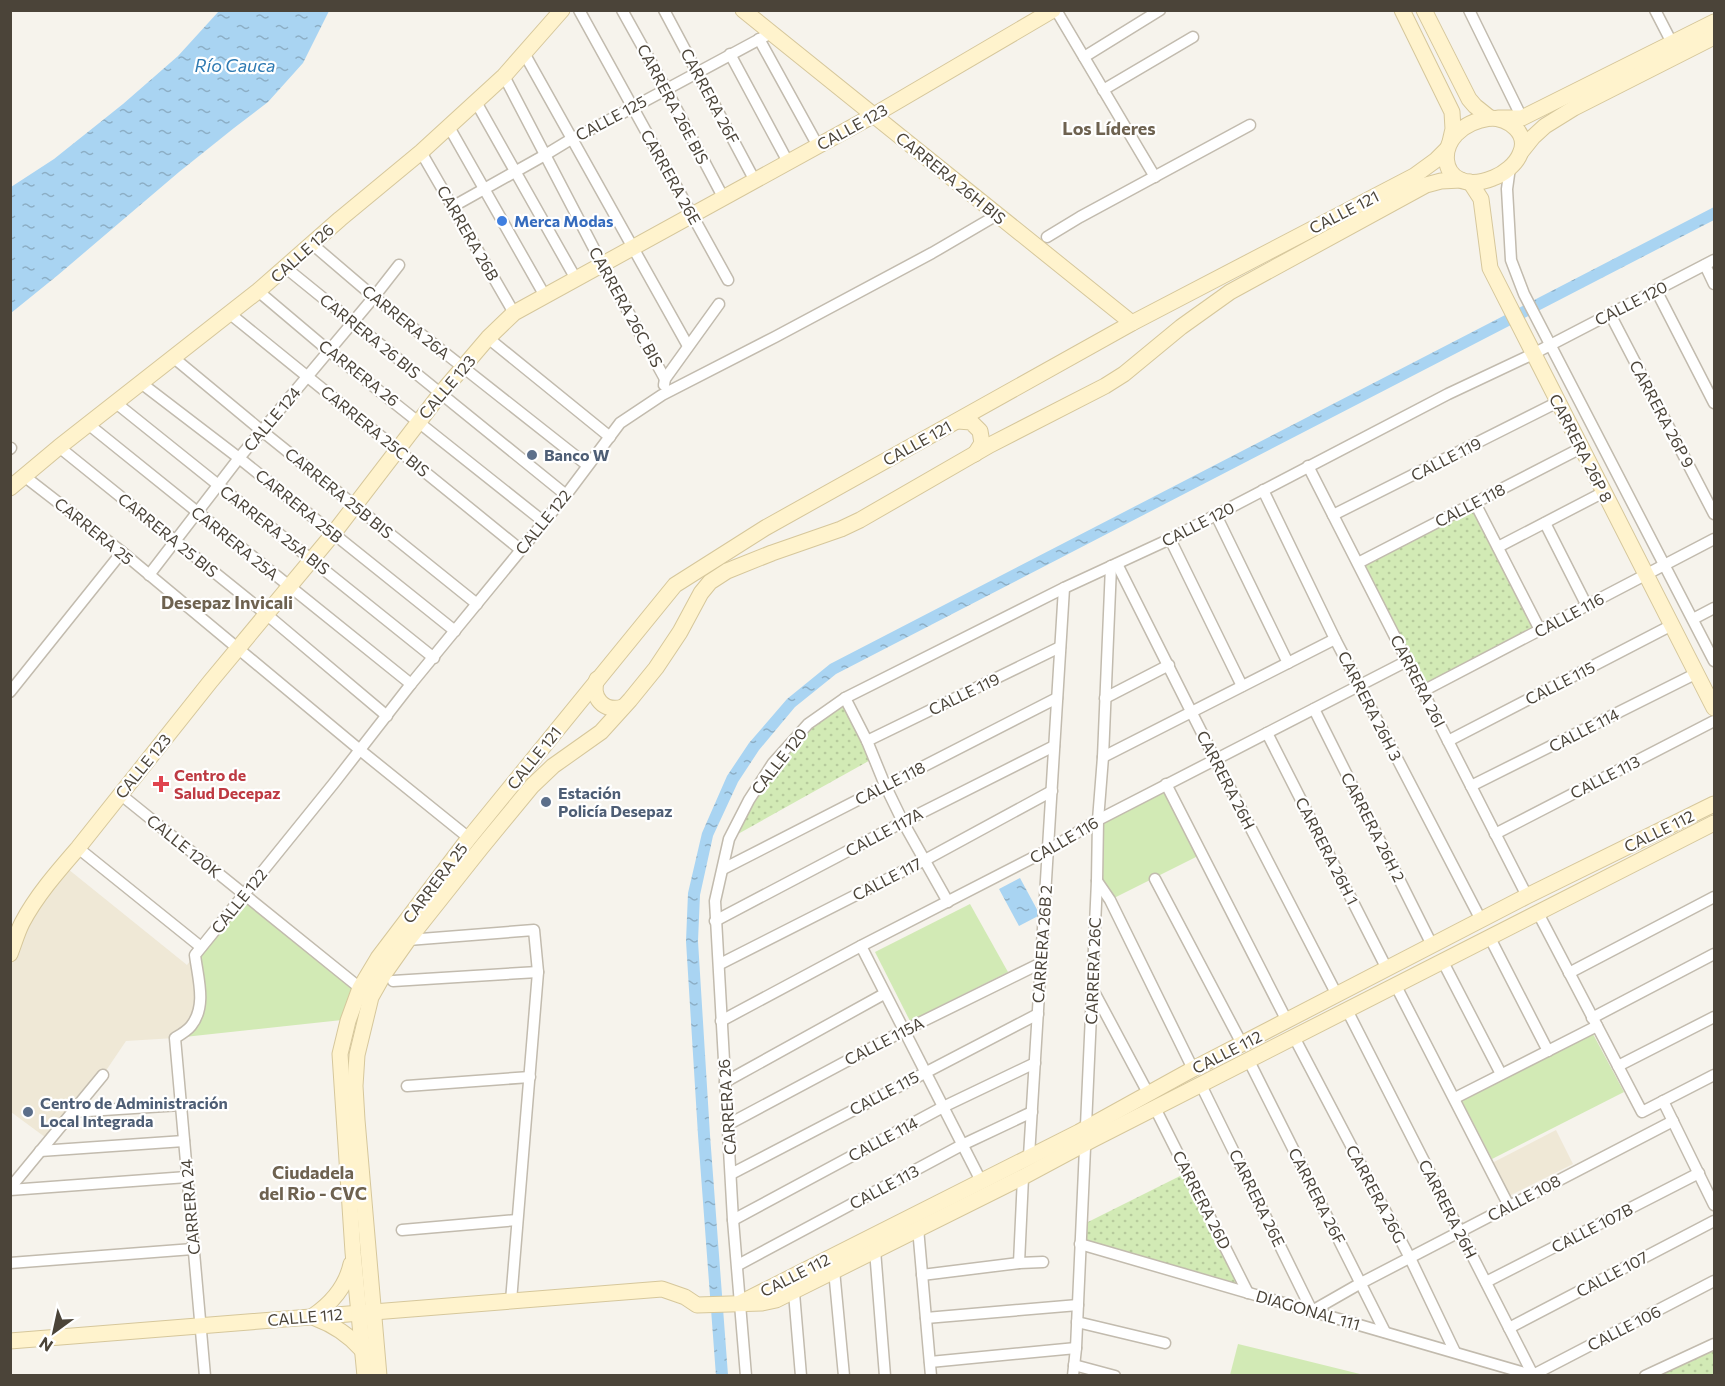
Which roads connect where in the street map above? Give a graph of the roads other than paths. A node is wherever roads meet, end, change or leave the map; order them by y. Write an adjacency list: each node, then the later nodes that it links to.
1 (562, 10): 17 (street, CALLE 126)
2 (579, 10): 25 (street, CARRERA 26E)
3 (622, 10): 22 (street, CARRERA 26E BIS)
4 (664, 10): 20 (street, CARRERA 26F)
5 (743, 10): 13 (street, CARRERA 26H BIS)
6 (1054, 10): 19 (street); 26 (street, CALLE 123)
7 (1160, 10): 19 (street)
8 (1402, 10): 32 (street)
9 (1424, 10): 27 (street)
10 (1469, 10): 28 (street)
11 (1655, 10): 16 (street)
12 (1714, 22): 16 (street)
13 (765, 36): 18 (street, CALLE 125); 26 (street, CARRERA 26H BIS); 33 (street)
14 (1193, 37): 23 (street)
15 (1714, 37): 35 (street)
16 (1672, 43): 28 (street)
17 (524, 54): 21 (street, CALLE 126); 31 (street)
18 (730, 54): 20 (street, CALLE 125); 37 (street)
19 (1084, 57): 23 (street)
20 (697, 72): 22 (street, CALLE 125); 41 (street, CARRERA 26F)
21 (504, 76): 24 (street, CALLE 126); 36 (street, CARRERA 26C BIS)
22 (666, 88): 25 (street, CALLE 125); 44 (street, CARRERA 26E BIS)
23 (1103, 90): 40 (street)
24 (476, 102): 30 (street, CALLE 126); 39 (street)
25 (632, 107): 31 (street, CALLE 125); 46 (street, CARRERA 26E)
26 (874, 116): 33 (street, CALLE 123); 47 (street, CARRERA 26H BIS)
27 (1494, 118): 28 (street); 32 (street); 35 (street)
28 (1522, 118)
29 (1250, 125): 40 (street)
30 (449, 127): 34 (street, CALLE 126); 43 (street)
31 (573, 138): 36 (street, CALLE 125); 50 (street)
32 (1449, 145): 42 (street); 67 (street, CALLE 121)
33 (818, 146): 37 (street, CALLE 123)
34 (421, 152): 45 (street, CARRERA 26B); 49 (street, CALLE 126)
35 (1521, 152): 38 (street)
36 (545, 155): 39 (street, CALLE 125); 52 (street, CARRERA 26C BIS)
37 (788, 162): 41 (street, CALLE 123)
38 (1510, 167): 42 (street); 69 (street, CARRERA 26P 8)
39 (515, 172): 43 (street, CALLE 125); 55 (street)
40 (1155, 177): 48 (street)
41 (755, 181): 44 (street, CALLE 123)
42 (1466, 181): 72 (street, CARRERA 26P 8); 91 (street, CALLE 121)
43 (484, 189): 45 (street, CALLE 125); 60 (street)
44 (723, 197): 46 (street, CALLE 123)
45 (453, 207): 64 (street, CARRERA 26B)
46 (692, 215): 50 (street, CALLE 123); 56 (street, CARRERA 26E)
47 (997, 215): 67 (street, CARRERA 26H BIS); 79 (street, CALLE 122)
48 (1047, 237)
49 (312, 244): 54 (street, CALLE 126); 61 (street, CARRERA 26A)
50 (633, 248): 52 (street, CALLE 123); 70 (street)
51 (1710, 262): 57 (street); 58 (street, CALLE 120)
52 (602, 264): 55 (street, CALLE 123); 76 (street, CARRERA 26C BIS)
53 (399, 265): 61 (street, CALLE 124)
54 (286, 268): 59 (street, CALLE 126); 66 (street, CARRERA 26 BIS)
55 (576, 279): 60 (street, CALLE 123)
56 (728, 280)
57 (1714, 284)
58 (1656, 290): 65 (street, CALLE 120); 82 (street)
59 (258, 291): 63 (street, CALLE 126); 71 (street, CARRERA 26)
60 (545, 296): 64 (street, CALLE 123)
61 (374, 297): 66 (street, CALLE 124); 74 (street, CARRERA 26A)
62 (719, 304): 70 (street)
63 (229, 313): 73 (street, CALLE 126); 75 (street, CARRERA 25C BIS)
64 (514, 313): 68 (street, CALLE 123)
65 (1610, 314): 69 (street, CALLE 120); 104 (street, CARRERA 26P 9)
66 (353, 322): 71 (street, CALLE 124); 78 (street, CARRERA 26 BIS)
67 (1132, 323): 84 (street, CALLE 121)
68 (488, 338): 74 (street, CALLE 123); 87 (street)
69 (1552, 344): 72 (street, CALLE 120); 119 (street, CARRERA 26P 8)
70 (688, 346): 76 (street)
71 (329, 351): 75 (street, CALLE 124); 83 (street, CARRERA 26)
72 (1533, 354): 80 (street, CARRERA 26P 8); 94 (street, CALLE 120)
73 (174, 358): 77 (street, CALLE 126); 86 (street, CARRERA 25B BIS)
74 (463, 367): 78 (street, CALLE 123); 93 (street, CARRERA 26A)
75 (308, 377): 86 (street, CALLE 124); 90 (street, CARRERA 25C BIS)
76 (665, 379): 79 (street)
77 (141, 383): 81 (street, CALLE 126); 92 (street, CARRERA 25B)
78 (441, 393): 83 (street, CALLE 123); 100 (street, CARRERA 26 BIS)
79 (662, 396): 87 (street, CALLE 122)
80 (1558, 402): 89 (street, CARRERA 26P 8); 106 (street, CALLE 119)
81 (116, 403): 85 (street, CALLE 126); 96 (street, CARRERA 25A BIS)
82 (1714, 403)
83 (419, 421): 90 (street, CALLE 123); 107 (street, CARRERA 26)
84 (958, 421): 91 (street); 141 (street, CALLE 121)
85 (88, 424): 88 (street, CALLE 126); 103 (street, CARRERA 25A)
86 (262, 431): 92 (street, CALLE 124); 102 (street, CARRERA 25B BIS)
87 (610, 437): 93 (street, CALLE 122)
88 (59, 447): 95 (street, CALLE 126); 112 (street, CARRERA 25 BIS)
89 (1581, 448): 99 (street, CARRERA 26P 8); 101 (street, CALLE 118)
90 (398, 450): 102 (street, CALLE 123); 114 (street, CARRERA 25C BIS)
91 (975, 453): 150 (street, CALLE 121)
92 (239, 458): 96 (street, CALLE 124); 109 (street, CARRERA 25B)
93 (587, 465): 100 (street, CALLE 122)
94 (1308, 466): 98 (street, CALLE 120); 106 (street, CARRERA 26I)
95 (24, 476): 97 (street, CALLE 126); 115 (street, CARRERA 25)
96 (218, 485): 103 (street, CALLE 124); 116 (street, CARRERA 25A BIS)
97 (10, 488)
98 (1263, 490): 105 (street, CALLE 120); 132 (street, CARRERA 26H 3)
99 (1604, 492): 108 (street); 121 (street, CARRERA 26P 8)
100 (566, 495): 107 (street, CALLE 122)
101 (1475, 502): 113 (street); 117 (street, CALLE 118)
102 (355, 505): 109 (street, CALLE 123); 124 (street, CARRERA 25B BIS)
103 (196, 512): 112 (street, CALLE 124); 122 (street, CARRERA 25A)
104 (1714, 514)
105 (1216, 515): 110 (street, CALLE 120); 138 (street)
106 (1333, 515): 117 (street, CARRERA 26I)
107 (544, 522): 114 (street, CALLE 122)
108 (1545, 523): 113 (street); 125 (street)
109 (333, 534): 116 (street, CALLE 123); 131 (street, CARRERA 25B)
110 (1170, 539): 118 (street, CALLE 120); 144 (street)
111 (1714, 539): 119 (street, CALLE 116)
112 (175, 540): 120 (street, CALLE 124); 127 (street, CARRERA 25 BIS)
113 (1498, 547): 130 (street)
114 (521, 550): 124 (street, CALLE 122)
115 (122, 552): 120 (street, CARRERA 25); 146 (street)
116 (312, 559): 122 (street, CALLE 123); 135 (street, CARRERA 25A BIS)
117 (1358, 563): 137 (street, CARRERA 26I)
118 (1114, 565): 123 (street, CALLE 120); 139 (street, CARRERA 26H); 149 (street, CARRERA 26C)
119 (1665, 565): 121 (street, CALLE 116); 128 (street, CARRERA 26P 8)
120 (148, 575): 134 (street, CARRERA 25)
121 (1646, 575): 125 (street, CALLE 116); 129 (street, CARRERA 26P 8)
122 (290, 586): 127 (street, CALLE 123); 142 (street, CARRERA 25A)
123 (1064, 588): 133 (street, CARRERA 26B 2); 147 (street, CALLE 120)
124 (477, 604): 131 (street, CALLE 122)
125 (1587, 606): 130 (street, CALLE 116)
126 (1714, 608): 128 (street)
127 (266, 614): 134 (street, CALLE 123); 154 (street, CARRERA 25 BIS)
128 (1693, 619): 136 (street, CARRERA 26P 8)
129 (1672, 625): 140 (street, CARRERA 26P 8); 158 (street, CALLE 115)
130 (1540, 630): 145 (street, CALLE 116)
131 (455, 631): 135 (street, CALLE 122)
132 (1335, 639): 138 (street); 143 (street, CARRERA 26H 3)
133 (1060, 647): 148 (street, CARRERA 26B 2); 157 (street, CALLE 119)
134 (238, 648): 160 (street, CARRERA 25); 167 (street, CALLE 123)
135 (434, 658): 142 (street, CALLE 122)
136 (1714, 660)
137 (1407, 661): 143 (street, CALLE 116); 145 (street, CARRERA 26I)
138 (1288, 663): 144 (street)
139 (1169, 665): 149 (street); 153 (street, CARRERA 26H)
140 (1697, 673): 151 (street, CARRERA 26P 8); 165 (street, CALLE 114)
141 (597, 679): 150 (street); 174 (street, CALLE 121)
142 (411, 684): 154 (street, CALLE 122)
143 (1360, 685): 152 (street, CALLE 116); 186 (street, CARRERA 26H 3)
144 (1242, 686): 153 (street)
145 (1423, 691): 158 (street, CARRERA 26I)
146 (10, 692)
147 (845, 698): 157 (street); 173 (street, CALLE 120)
148 (1057, 698): 159 (street, CARRERA 26B 2); 164 (street, CALLE 118)
149 (1105, 698): 161 (street, CARRERA 26C)
150 (623, 708): 174 (street, CALLE 121)
151 (1714, 708)
152 (1314, 709): 156 (street, CALLE 116); 191 (street, CARRERA 26H 2)
153 (1192, 711): 161 (street); 162 (street, CARRERA 26H)
154 (387, 716): 160 (street, CALLE 122)
155 (1714, 721): 172 (street, CALLE 113)
156 (1267, 733): 162 (street, CALLE 116); 198 (street, CARRERA 26H 1)
157 (867, 741): 164 (street)
158 (1448, 741): 165 (street, CARRERA 26I)
159 (1054, 746): 166 (street, CARRERA 26B 2); 170 (street, CALLE 117A)
160 (360, 750): 174 (street, CARRERA 25); 181 (street, CALLE 122)
161 (1103, 757): 169 (street, CARRERA 26C)
162 (1215, 759): 163 (street, CALLE 116); 206 (street, CARRERA 26H)
163 (1166, 784): 169 (street, CALLE 116); 211 (street)
164 (885, 785): 170 (street); 178 (street, CALLE 118)
165 (1471, 786): 172 (street, CARRERA 26I)
166 (1052, 791): 176 (street, CARRERA 26B 2); 177 (street, CALLE 117)
167 (120, 794): 175 (street, CALLE 123); 181 (street, CALLE 120K)
168 (1714, 804): 182 (street, CALLE 112)
169 (1098, 820): 176 (street, CALLE 116); 180 (street, CARRERA 26C)
170 (903, 822): 177 (street); 187 (street, CALLE 117A)
171 (1714, 823): 185 (street, CALLE 112)
172 (1495, 834): 182 (street, CARRERA 26I)
173 (729, 839): 178 (street, CARRERA 26)
174 (475, 843): 189 (street, CARRERA 25); 204 (street, CARRERA 25)
175 (78, 848): 192 (street); 193 (street, CALLE 123)
176 (1048, 850): 184 (street, CALLE 116); 196 (street, CARRERA 26B 2)
177 (925, 860): 184 (street); 197 (street, CALLE 117)
178 (723, 869): 187 (street, CARRERA 26)
179 (1155, 879): 215 (street)
180 (1097, 881): 203 (street, CARRERA 26C); 220 (street)
181 (244, 895): 192 (street, CALLE 122); 204 (street, CALLE 120K)
182 (1527, 896): 186 (street, CALLE 112)
183 (1714, 897): 200 (street)
184 (948, 902): 190 (street, CALLE 116)
185 (1538, 913): 188 (street, CALLE 112); 200 (street)
186 (1481, 920): 191 (street, CALLE 112)
187 (716, 921): 197 (street, CARRERA 26)
188 (1490, 938): 195 (street, CALLE 112); 216 (street)
189 (408, 940): 199 (street); 278 (street, CARRERA 25)
190 (861, 945): 205 (street); 210 (street, CALLE 116)
191 (1432, 945): 198 (street, CALLE 112)
192 (198, 951): 232 (street, CARRERA 24)
193 (10, 954)
194 (1714, 954): 212 (street)
195 (1443, 962): 202 (street, CALLE 112); 222 (street)
196 (1041, 963): 208 (street, CARRERA 26B 2); 213 (street, CALLE 115A)
197 (720, 964): 210 (street, CARRERA 26)
198 (1387, 969): 206 (street, CALLE 112)
199 (538, 972): 201 (street); 224 (street)
200 (1569, 973): 212 (street)
201 (393, 981)
202 (1396, 986): 207 (street, CALLE 112); 230 (street)
203 (1092, 987): 229 (street); 239 (street, CARRERA 26C)
204 (360, 988): 262 (street, CARRERA 25)
205 (884, 994): 213 (street); 226 (street)
206 (1337, 995): 211 (street, CALLE 112)
207 (1347, 1010): 214 (street, CALLE 112); 258 (street, CARRERA 26H)
208 (1038, 1014): 218 (street, CARRERA 26B 2); 221 (street, CALLE 115)
209 (1714, 1017): 219 (street)
210 (721, 1021): 226 (street, CARRERA 26)
211 (1287, 1021): 215 (street, CALLE 112)
212 (1594, 1022): 216 (street); 219 (street)
213 (903, 1031): 221 (street); 238 (street, CALLE 115A)
214 (1294, 1037): 217 (street, CALLE 112); 263 (street, CARRERA 26G)
215 (1242, 1044): 220 (street, CALLE 112)
216 (1548, 1051): 222 (street)
217 (1249, 1060): 227 (street, CALLE 112); 272 (street, CARRERA 26F)
218 (1035, 1063): 233 (street, CALLE 114); 236 (street, CARRERA 26B 2)
219 (1618, 1066): 231 (street)
220 (1193, 1069): 229 (street, CALLE 112)
221 (924, 1072): 233 (street); 246 (street, CALLE 115)
222 (1501, 1074): 230 (street)
223 (103, 1075): 235 (street)
224 (530, 1077): 228 (street); 253 (street)
225 (1713, 1078): 231 (street)
226 (725, 1082): 238 (street, CARRERA 26)
227 (1201, 1085): 234 (street, CALLE 112); 279 (street, CARRERA 26E)
228 (407, 1086)
229 (1148, 1094): 239 (street, CALLE 112)
230 (1455, 1098): 252 (street)
231 (1663, 1101): 237 (street)
232 (181, 1105): 235 (street); 240 (street, CARRERA 24)
233 (943, 1107): 242 (street); 254 (street, CALLE 114)
234 (1155, 1108): 241 (street, CALLE 112); 274 (street, CARRERA 26D)
235 (72, 1112): 243 (street)
236 (1032, 1112): 242 (street, CALLE 113); 244 (street, CARRERA 26B 2)
237 (1673, 1120): 245 (street); 252 (street, CALLE 108)
238 (729, 1124): 246 (street, CARRERA 26)
239 (1086, 1128): 241 (street, CARRERA 26C); 244 (street, CALLE 112)
240 (184, 1141): 243 (street); 247 (street, CARRERA 24)
241 (1085, 1144): 248 (street, CALLE 112); 259 (street, CARRERA 26C)
242 (962, 1145): 249 (street); 267 (street, CALLE 113)
243 (40, 1151): 250 (street)
244 (1029, 1156): 249 (street, CALLE 112)
245 (1699, 1173): 251 (street); 271 (street, CALLE 107B)
246 (731, 1174): 254 (street, CARRERA 26)
247 (187, 1177): 250 (street); 260 (street, CARRERA 24)
248 (1023, 1177): 256 (street, CALLE 112); 266 (street)
249 (981, 1181): 276 (street, CALLE 112)
250 (10, 1189)
251 (1714, 1205)
252 (1509, 1206): 258 (street, CALLE 108)
253 (517, 1220): 257 (street); 275 (street)
254 (733, 1220): 267 (street, CARRERA 26)
255 (1714, 1221): 285 (street, CALLE 107)
256 (918, 1228): 261 (street, CALLE 112); 269 (street)
257 (402, 1230)
258 (1460, 1232): 263 (street, CALLE 108); 271 (street, CARRERA 26H)
259 (1080, 1244): 274 (street, DIAGONAL 111); 277 (street, CARRERA 26C)
260 (193, 1249): 265 (street); 284 (street, CARRERA 24)
261 (875, 1250): 268 (street, CALLE 112); 302 (street)
262 (353, 1252): 280 (street, CARRERA 25); 281 (street)
263 (1410, 1258): 272 (street, CALLE 108); 292 (street, CARRERA 26G)
264 (1043, 1262): 266 (street)
265 (10, 1263)
266 (1019, 1263): 269 (street)
267 (738, 1265): 276 (street, CARRERA 26)
268 (834, 1270): 273 (street, CALLE 112); 301 (street)
269 (922, 1275): 282 (street)
270 (1714, 1281): 295 (street, CALLE 106)
271 (1486, 1282): 285 (street, CARRERA 26H)
272 (1361, 1283): 279 (street, CALLE 108); 286 (street, CARRERA 26F)
273 (794, 1293): 276 (street, CALLE 112); 300 (street)
274 (1248, 1293): 279 (street, DIAGONAL 111)
275 (511, 1301): 276 (street, CALLE 112); 278 (street, CALLE 112)
276 (737, 1303): 299 (street, CARRERA 26)
277 (1078, 1305): 282 (street); 283 (street, CARRERA 26C)
278 (374, 1311): 280 (street, CALLE 112); 298 (street, CARRERA 25)
279 (1312, 1311): 286 (street, DIAGONAL 111)
280 (359, 1313): 281 (street, CALLE 112); 291 (street, CARRERA 25)
281 (312, 1317): 284 (street, CALLE 112); 291 (street)
282 (926, 1318): 293 (street)
283 (1077, 1322): 288 (street); 290 (street, CARRERA 26C)
284 (200, 1326): 287 (street, CALLE 112); 296 (street, CARRERA 24)
285 (1509, 1328): 295 (street, CARRERA 26H)
286 (1385, 1332): 292 (street, DIAGONAL 111)
287 (10, 1341)
288 (1165, 1343)
289 (1714, 1344): 305 (street)
290 (1076, 1348): 293 (street); 294 (street, CARRERA 26C)
291 (362, 1350): 297 (street, CARRERA 25)
292 (1455, 1352): 295 (street, DIAGONAL 111)
293 (930, 1362): 303 (street)
294 (1074, 1370): 304 (street)
295 (1534, 1375)
296 (205, 1376)
297 (365, 1376)
298 (379, 1376)
299 (746, 1376)
300 (801, 1376)
301 (844, 1376)
302 (885, 1376)
303 (932, 1376)
304 (1115, 1376)
305 (1645, 1376)

